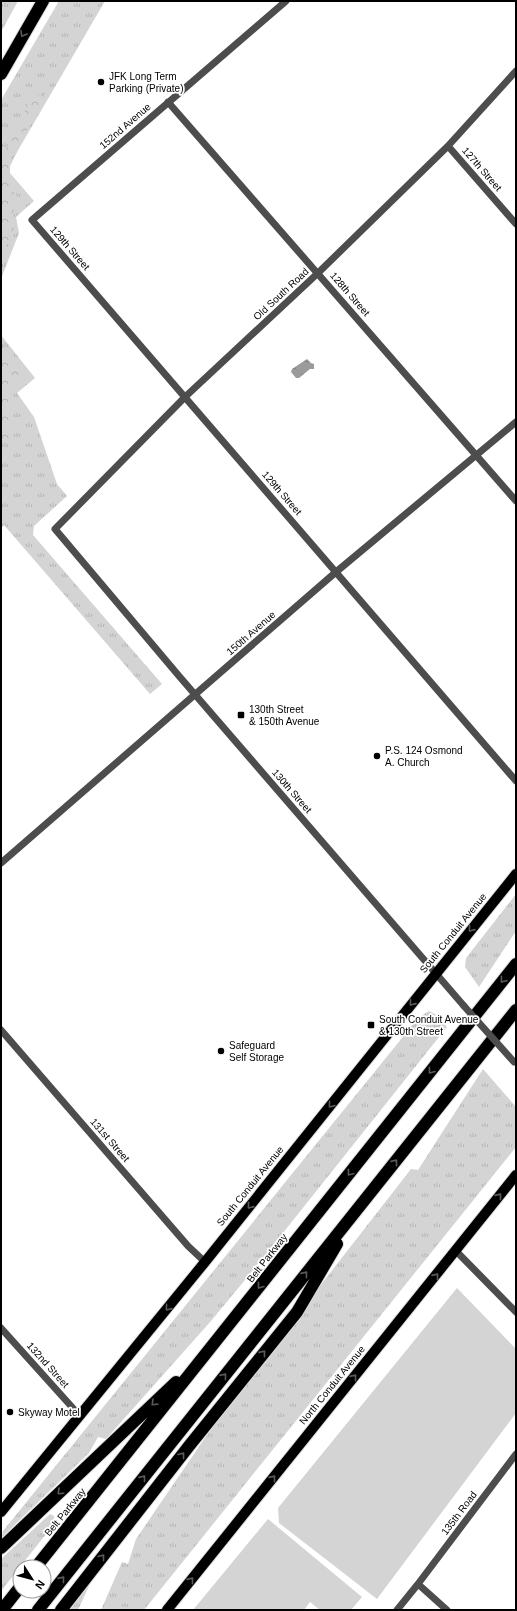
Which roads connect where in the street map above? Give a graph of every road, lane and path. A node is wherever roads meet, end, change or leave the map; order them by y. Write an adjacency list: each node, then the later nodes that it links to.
1 (43, 1): 4 (highway, one-way to 4)
2 (286, 1): 5 (street, 152nd Avenue)
3 (516, 71): 6 (street, Old South Road)
4 (1, 74)
5 (168, 102): 7 (street, 152nd Avenue); 9 (street, 128th Street)
6 (448, 146): 8 (street, 127th Street); 9 (street, Old South Road)
7 (32, 220): 10 (street, 129th Street)
8 (516, 224)
9 (318, 273): 10 (street, Old South Road); 12 (street, 128th Street)
10 (186, 396): 14 (street, Old South Road); 15 (street, 129th Street)
11 (516, 422): 12 (street, 150th Avenue)
12 (477, 455): 13 (street, 128th Street); 15 (street, 150th Avenue)
13 (516, 501)
14 (55, 529): 16 (street, 130th Street)
15 (336, 572): 16 (street, 150th Avenue); 17 (street, 129th Street)
16 (195, 695): 18 (street, 150th Avenue); 21 (street, 130th Street)
17 (516, 781)
18 (1, 863)
19 (516, 874): 21 (main road, South Conduit Avenue, one-way to 21)
20 (516, 964): 31 (highway, Belt Parkway, one-way to 31)
21 (436, 973): 24 (street, 130th Street, bridge); 28 (main road, South Conduit Avenue, one-way to 28)
22 (516, 1010): 26 (highway, one-way to 22)
23 (1, 1030): 28 (street, 131st Street)
24 (515, 1064)
25 (516, 1175): 27 (main road, North Conduit Avenue, one-way to 25)
26 (362, 1203): 40 (highway, one-way to 26); 41 (highway, one-way to 26)
27 (456, 1250): 29 (street); 42 (main road, North Conduit Avenue, one-way to 27)
28 (205, 1262): 32 (main road, South Conduit Avenue, one-way to 32)
29 (516, 1312)
30 (1, 1328): 32 (street, 132nd Street)
31 (212, 1346): 35 (highway, one-way to 35); 36 (highway, Belt Parkway)
32 (80, 1416): 34 (main road, South Conduit Avenue)
33 (516, 1454): 37 (street, 135th Road)
34 (1, 1512)
35 (1, 1548)
36 (42, 1559)
37 (418, 1584): 43 (street, 135th Road); 44 (street)
38 (12, 1598): 39 (highway)
39 (2, 1610)
40 (38, 1610)
41 (61, 1610)
42 (167, 1610)
43 (397, 1610)
44 (447, 1610)

